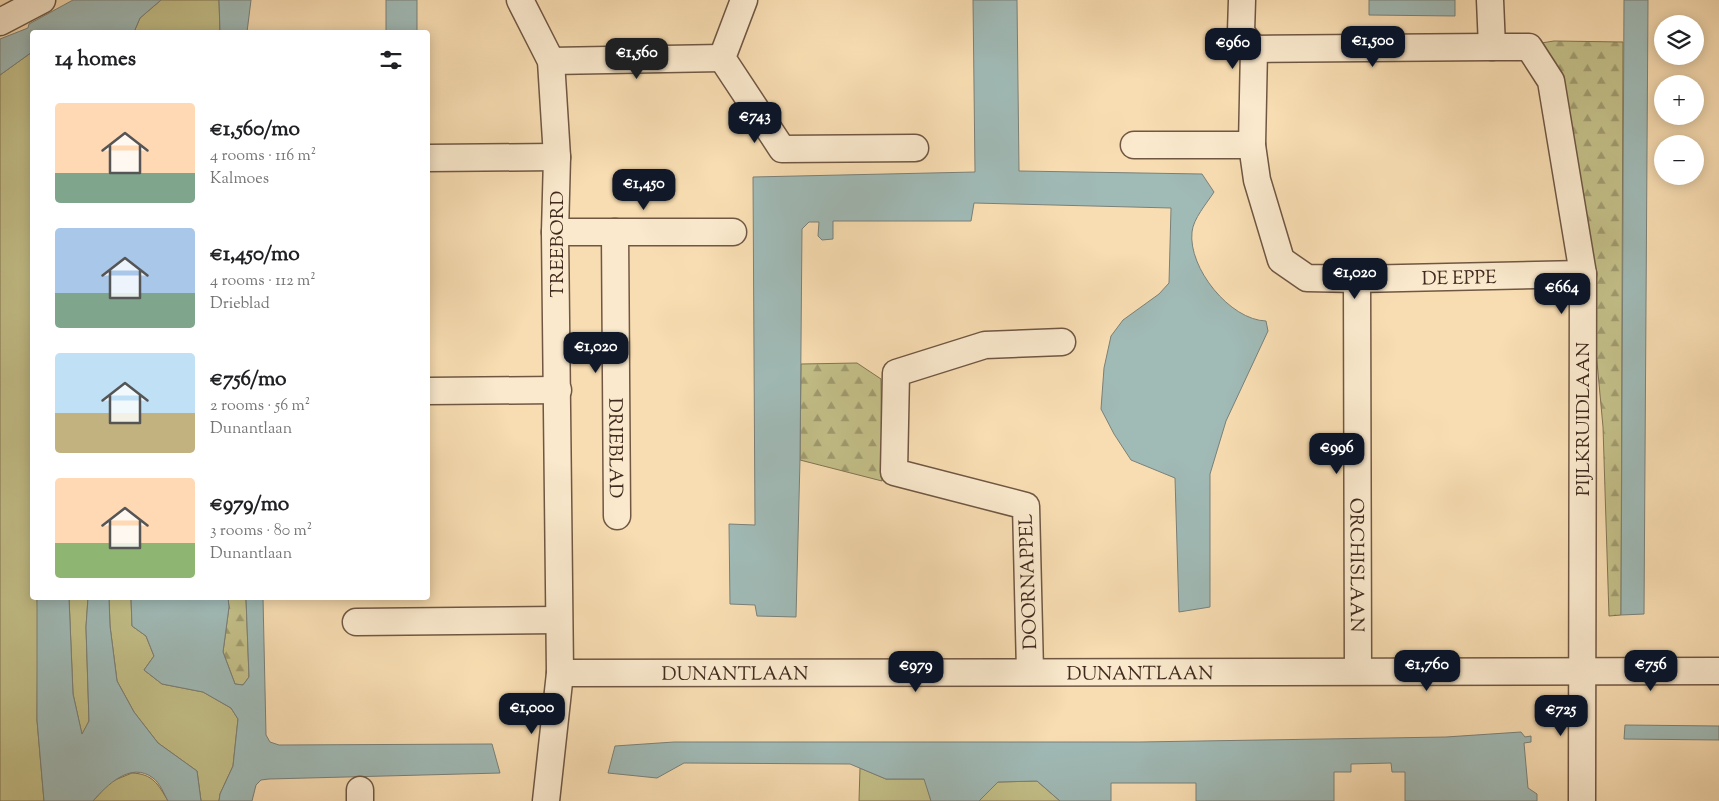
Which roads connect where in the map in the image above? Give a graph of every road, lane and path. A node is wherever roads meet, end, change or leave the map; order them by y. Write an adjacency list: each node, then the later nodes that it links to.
1 (42, 0): 6 (street)
2 (520, 0): 10 (street, TREEBORD)
3 (744, 0): 9 (street)
4 (1242, 0): 8 (street)
5 (1490, 0): 7 (street)
6 (0, 22)
7 (1492, 46): 8 (street); 19 (street, PIJLKRUIDLAAN)
8 (1254, 49): 12 (street)
9 (722, 58): 10 (street); 13 (street)
10 (552, 62): 14 (street, TREEBORD)
11 (1134, 145): 12 (street)
12 (1252, 145): 20 (street, DE EPPE)
13 (915, 148)
14 (557, 157): 15 (street); 16 (street, TREEBORD)
15 (430, 158)
16 (555, 232): 17 (street); 22 (street, TREEBORD)
17 (615, 232): 18 (street); 24 (street, DRIEBLAD)
18 (733, 232)
19 (1583, 274): 20 (street, DE EPPE); 31 (street, PIJLKRUIDLAAN)
20 (1357, 279): 29 (street, ORCHISLAAN)
21 (1062, 342): 28 (street, DOORNAPPEL)
22 (558, 390): 23 (street); 25 (street, TREEBORD)
23 (430, 391)
24 (617, 516)
25 (558, 620): 26 (street); 30 (street, TREEBORD)
26 (356, 622)
27 (1719, 670): 31 (street, DUNANTLAAN)
28 (1030, 671): 29 (street, DUNANTLAAN); 30 (street, DUNANTLAAN)
29 (1358, 671): 31 (street, DUNANTLAAN)
30 (560, 673): 32 (street, TREEBORD)
31 (1582, 673): 33 (street, PIJLKRUIDLAAN)
32 (546, 801)
33 (1582, 801)

